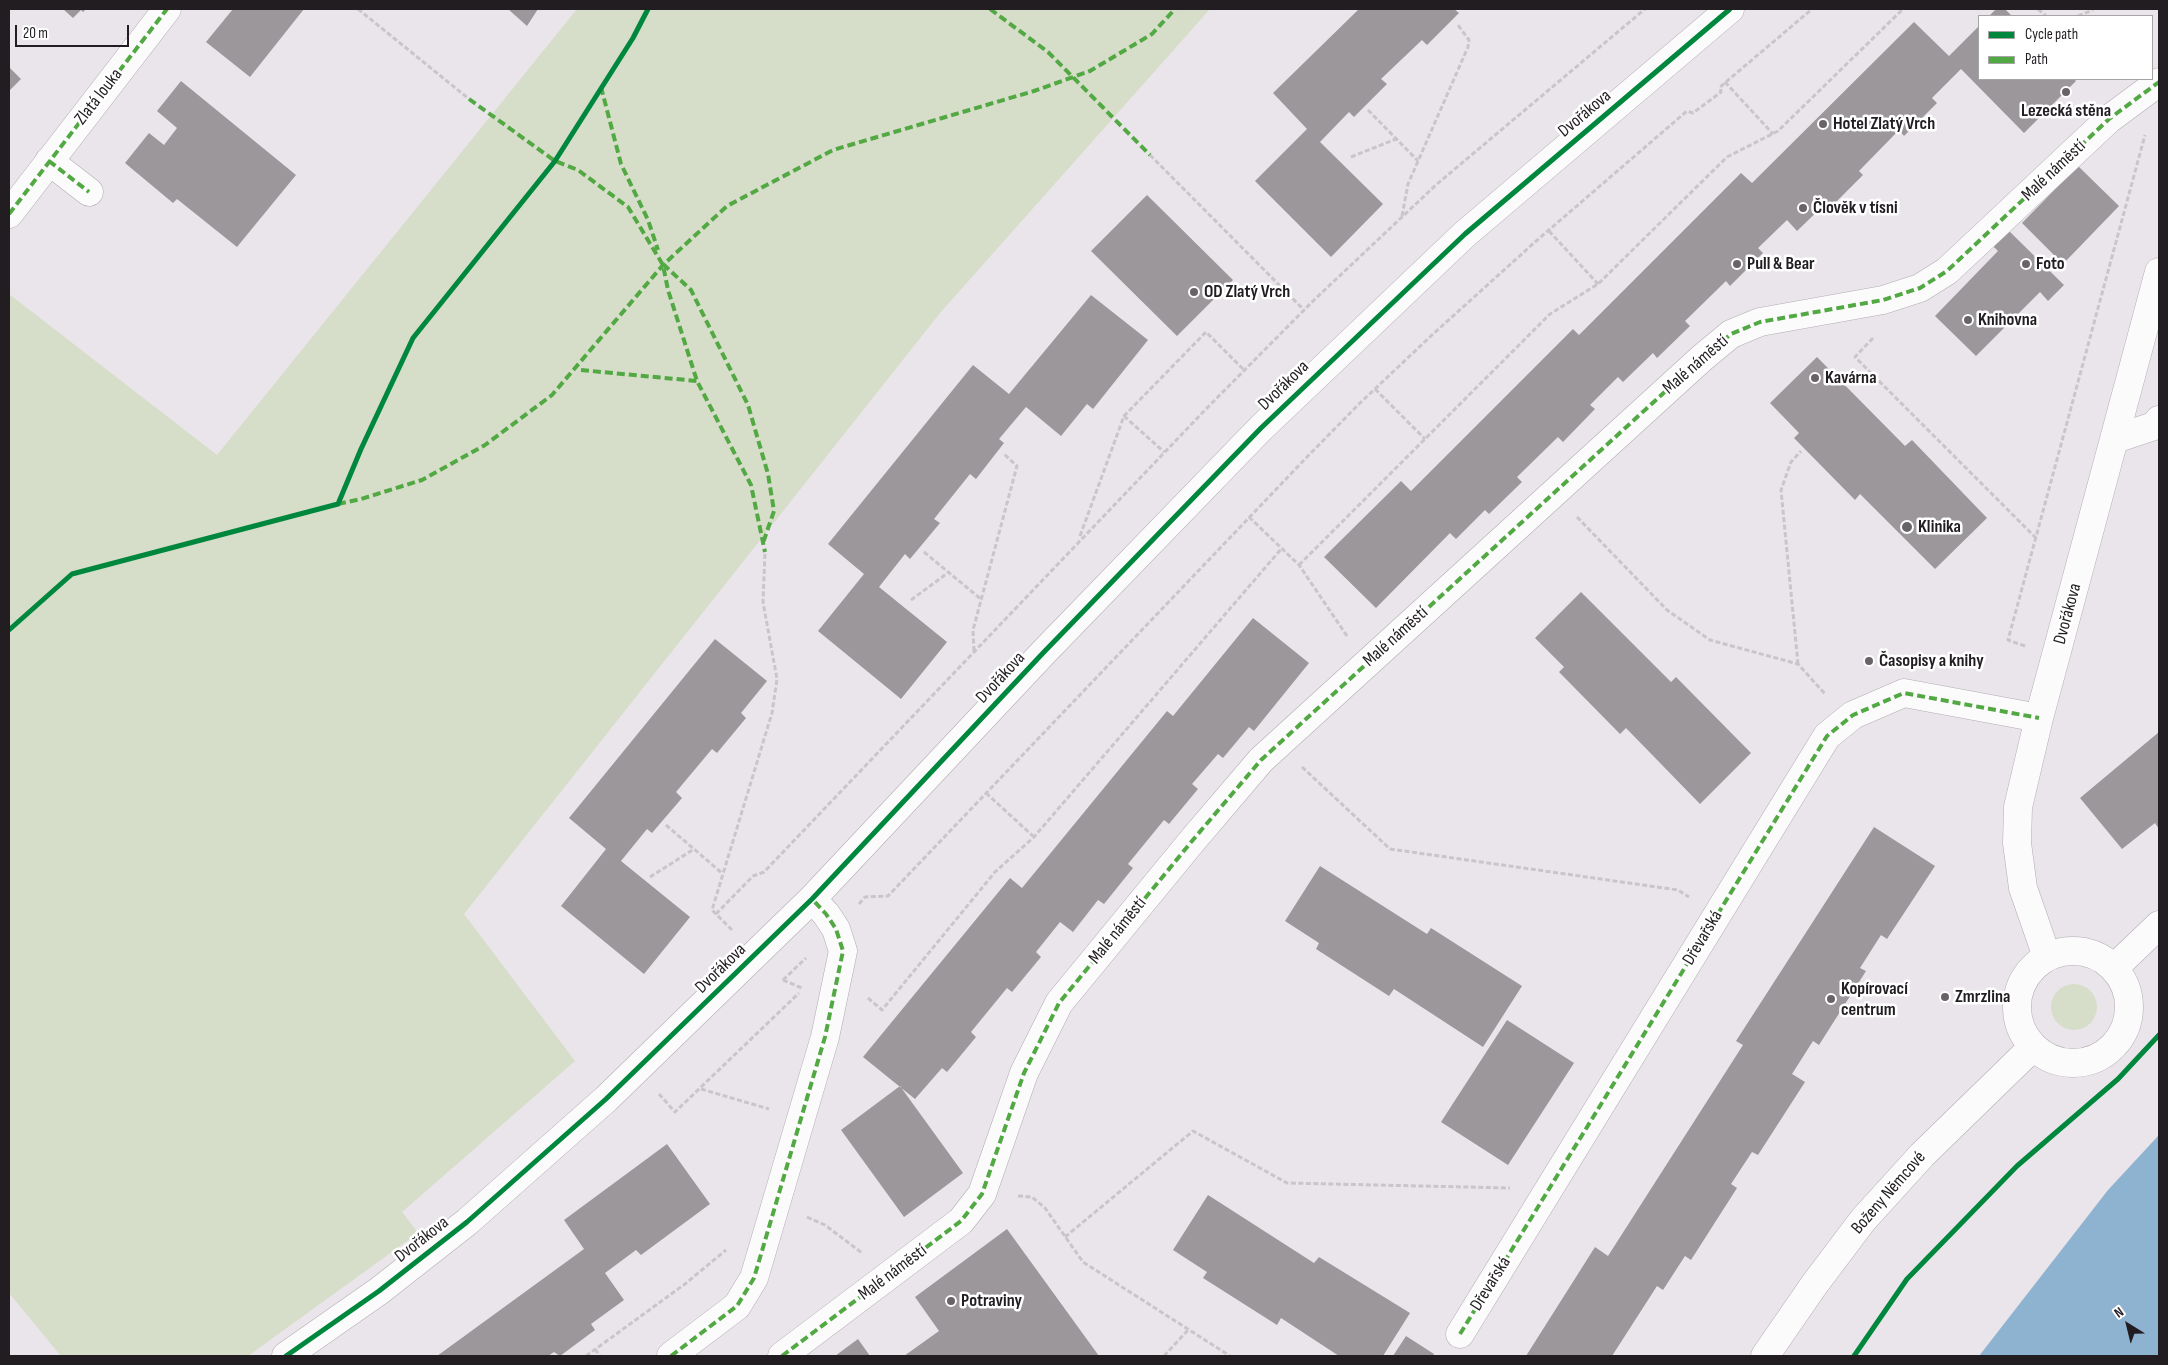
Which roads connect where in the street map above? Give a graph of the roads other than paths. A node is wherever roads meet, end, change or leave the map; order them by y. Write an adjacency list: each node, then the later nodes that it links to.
1 (167, 9): 4 (street, Zlatá louka)
2 (1730, 9): 11 (street, Dvořákova)
3 (2155, 85): 19 (street, Malé náměstí)
4 (49, 161): 5 (street); 6 (street, Zlatá louka)
5 (89, 192)
6 (9, 214)
7 (2159, 272): 9 (street, Dvořákova)
8 (2159, 420): 9 (street)
9 (2115, 439): 10 (street, Dvořákova)
10 (2039, 718): 13 (street, Dvořákova); 16 (street, Dřevařská)
11 (812, 900): 17 (street, Dvořákova); 18 (street)
12 (2159, 925): 14 (street)
13 (2047, 957): 14 (street); 15 (street)
14 (2114, 968): 15 (street)
15 (2033, 1047): 20 (street, Boženy Němcové)
16 (1460, 1334)
17 (286, 1356)
18 (671, 1356)
19 (782, 1356)
20 (1764, 1356)

